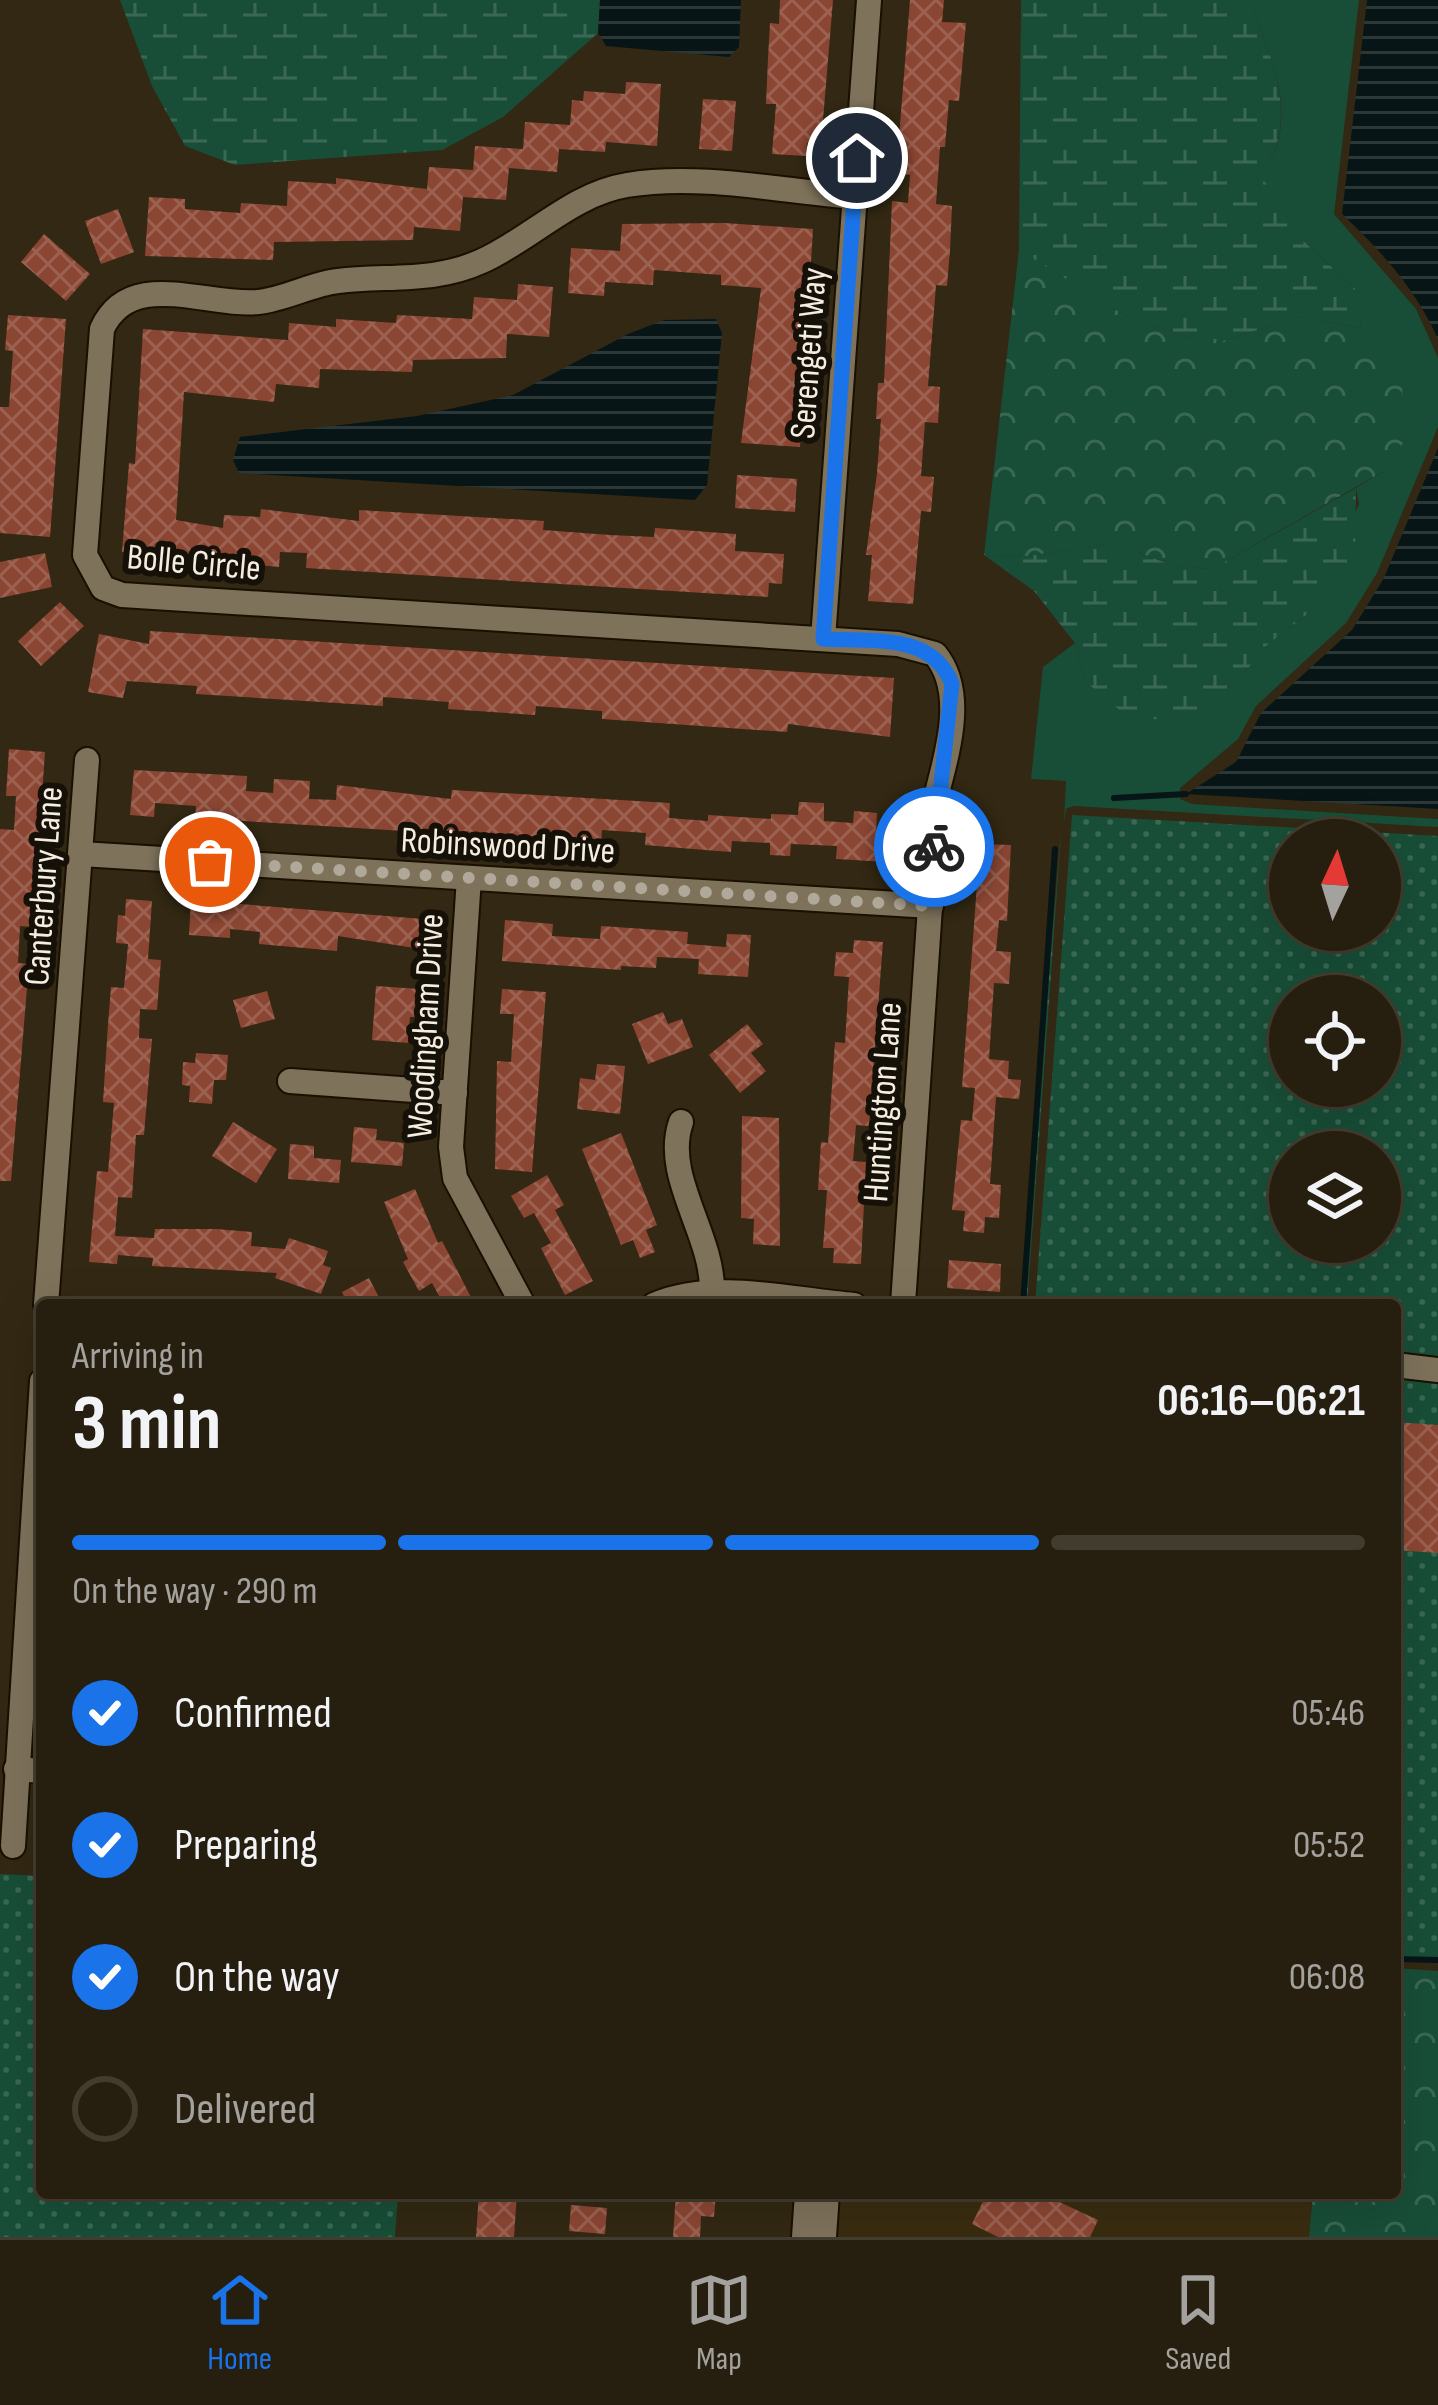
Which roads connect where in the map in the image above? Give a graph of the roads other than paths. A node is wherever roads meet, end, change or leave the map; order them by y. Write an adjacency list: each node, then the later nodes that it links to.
1 (869, 0): 2 (street, Serengeti Way)
2 (855, 197): 3 (street, Serengeti Way); 3 (street, Bolle Circle)
3 (823, 639): 7 (street, Bolle Circle)
4 (87, 760): 5 (street, Canterbury Lane)
5 (80, 854): 6 (street, Robinswood Drive); 12 (street, Canterbury Lane)
6 (469, 878): 7 (street, Robinswood Drive); 9 (street, Woodingham Drive)
7 (931, 906): 16 (street, Huntington Lane)
8 (290, 1081): 9 (street)
9 (455, 1093): 13 (street, Woodingham Drive)
10 (681, 1122): 11 (street)
11 (712, 1292): 14 (street); 15 (street)
12 (46, 1299)
13 (520, 1299)
14 (667, 1299)
15 (788, 1299)
16 (902, 1299)
17 (1401, 1366): 18 (street)
18 (1438, 1370)
19 (36, 1561): 20 (street)
20 (29, 1770): 21 (street)
21 (13, 1846)
22 (807, 2199): 24 (street)
23 (827, 2199): 25 (street)
24 (804, 2237)
25 (824, 2237)

